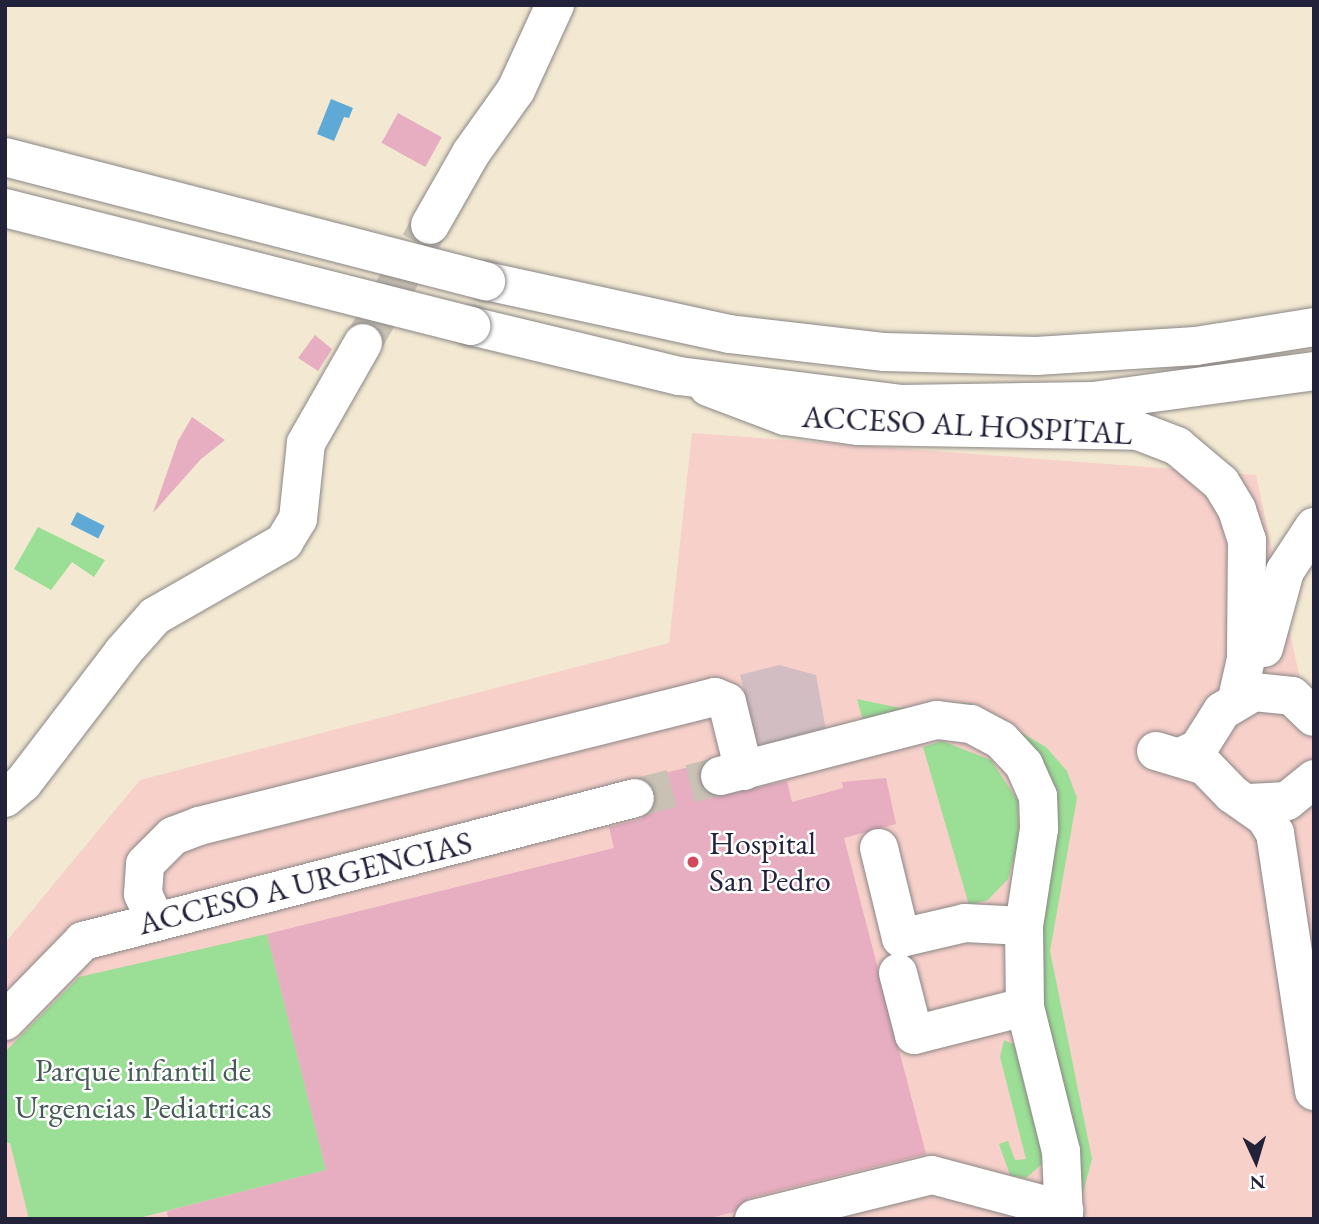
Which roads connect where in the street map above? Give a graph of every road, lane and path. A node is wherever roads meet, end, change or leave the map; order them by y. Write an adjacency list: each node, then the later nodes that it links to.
1 (555, 5): 4 (main road)
2 (5, 157): 5 (main road, bridge)
3 (5, 208): 8 (main road, bridge)
4 (430, 225)
5 (1314, 327)
6 (361, 347): 16 (main road)
7 (1314, 371): 8 (main road)
8 (679, 376): 11 (main road, ACCESO AL HOSPITAL)
9 (1314, 527): 10 (main road)
10 (1263, 652): 11 (main road); 12 (main road)
11 (1237, 699): 12 (main road); 13 (main road)
12 (1303, 707)
13 (1212, 727): 15 (main road); 15 (main road)
14 (1305, 788): 15 (main road); 19 (main road)
15 (1235, 792): 19 (main road)
16 (5, 798)
17 (635, 798): 20 (main road, ACCESO A URGENCIAS)
18 (879, 848): 21 (main road)
19 (1280, 850): 25 (main road)
20 (156, 922): 21 (main road); 24 (main road, ACCESO A URGENCIAS)
21 (1024, 926): 23 (main road)
22 (898, 972): 23 (main road)
23 (1025, 1007): 26 (main road)
24 (5, 1021)
25 (1314, 1091)
26 (1064, 1214): 27 (main road)
27 (754, 1219)

